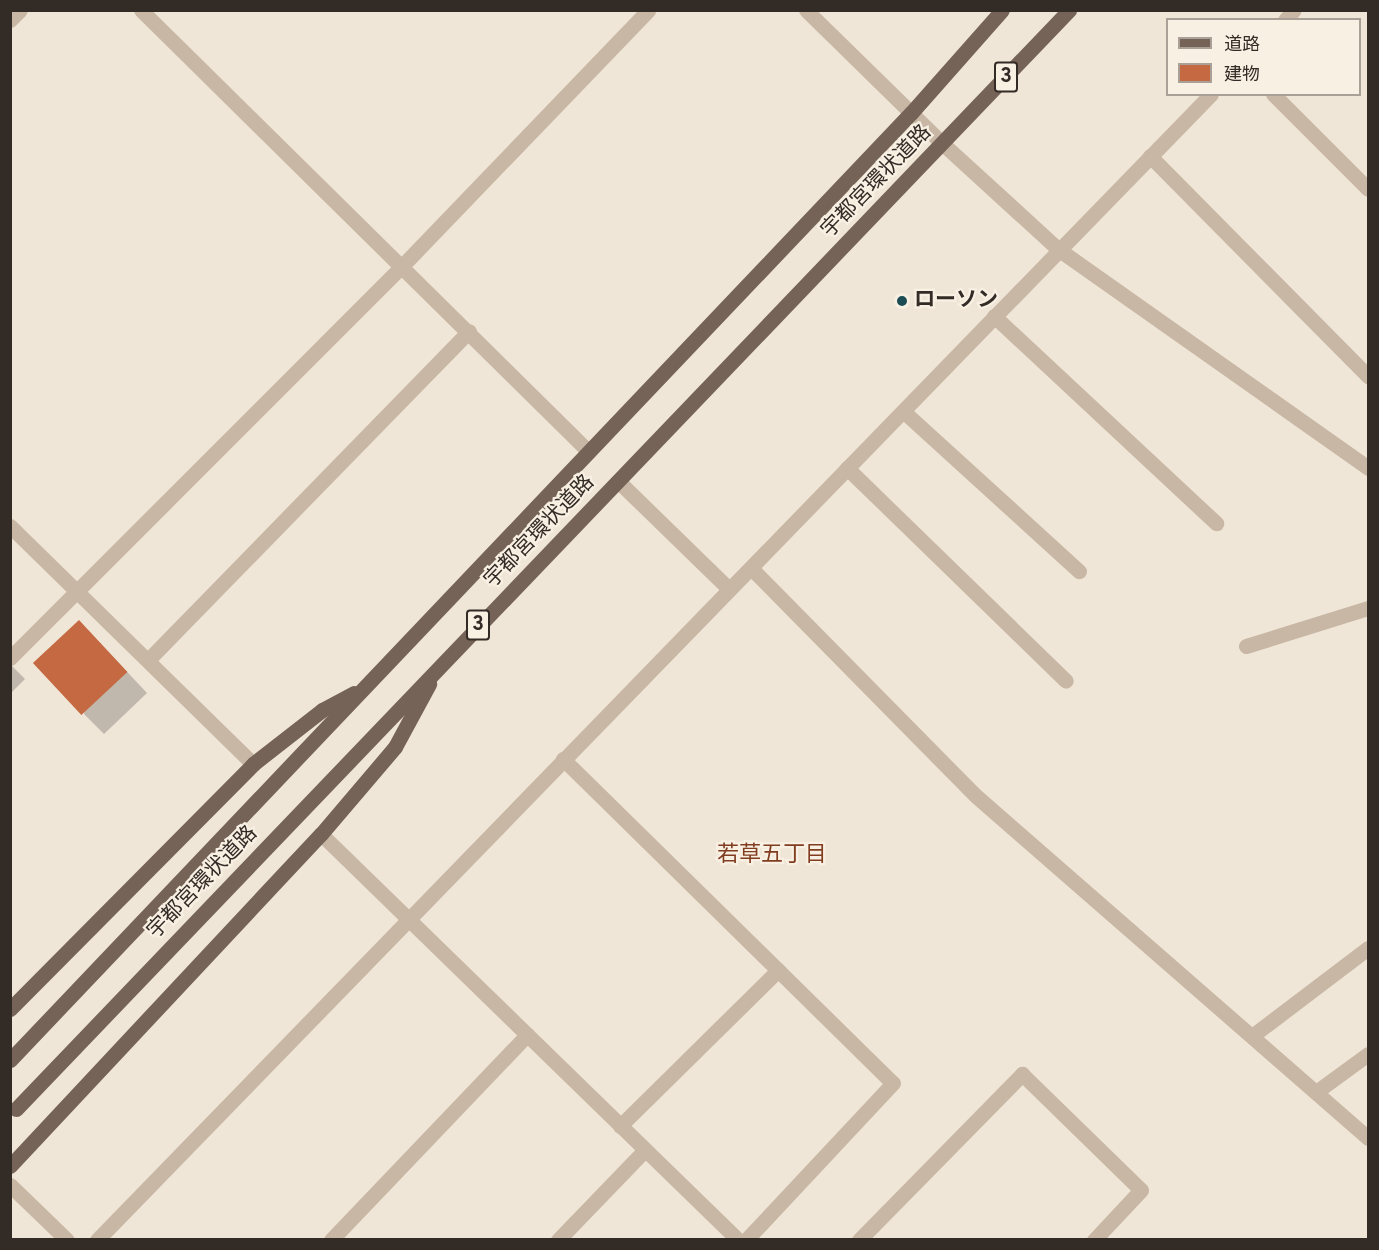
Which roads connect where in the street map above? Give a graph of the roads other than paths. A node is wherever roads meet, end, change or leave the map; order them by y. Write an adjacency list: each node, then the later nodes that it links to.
1 (20, 10): 7 (street)
2 (141, 10): 15 (street)
3 (648, 10): 15 (street)
4 (806, 10): 10 (street)
5 (1002, 10): 10 (main road, 宇都宮環状道路 / 3)
6 (1069, 10): 11 (main road, 宇都宮環状道路 / 3)
7 (10, 20)
8 (1209, 96): 12 (street)
9 (1275, 96): 13 (street)
10 (911, 113): 11 (street); 20 (main road, 宇都宮環状道路 / 3)
11 (943, 144): 14 (street); 23 (main road, 宇都宮環状道路 / 3)
12 (1150, 156): 14 (street); 18 (street)
13 (1368, 189)
14 (1058, 249): 16 (street); 22 (street)
15 (402, 266): 17 (street); 29 (street)
16 (994, 316): 19 (street); 24 (street)
17 (469, 331): 20 (street); 33 (street)
18 (1368, 376)
19 (903, 411): 21 (street); 27 (street)
20 (590, 452): 36 (main road, 宇都宮環状道路 / 3)
21 (847, 468): 26 (street); 35 (street)
22 (1368, 468)
23 (618, 481): 28 (street); 34 (main road, 宇都宮環状道路 / 3)
24 (1216, 523)
25 (10, 526): 29 (street)
26 (751, 568): 28 (street); 45 (street)
27 (1079, 571)
28 (729, 589): 37 (street)
29 (76, 590): 32 (street); 33 (street)
30 (1368, 608): 31 (street)
31 (1246, 646)
32 (10, 658)
33 (149, 659): 38 (street)
34 (439, 665): 39 (main road, 3); 49 (main road, 宇都宮環状道路 / 3)
35 (1066, 681)
36 (367, 686): 38 (main road, 3); 47 (main road, 宇都宮環状道路 / 3)
37 (563, 759): 40 (street); 42 (street)
38 (253, 764): 43 (main road, 3)
39 (321, 834): 40 (street); 53 (main road, 3)
40 (407, 919): 44 (street); 56 (street)
41 (1368, 948): 45 (street)
42 (778, 970): 50 (street); 60 (street)
43 (10, 1009)
44 (526, 1035): 50 (street); 57 (street)
45 (1252, 1036): 48 (street)
46 (1368, 1054): 48 (street)
47 (10, 1060)
48 (1316, 1092): 51 (street)
49 (16, 1109)
50 (620, 1126): 52 (street)
51 (1368, 1138)
52 (645, 1150): 58 (street); 59 (street)
53 (10, 1166)
54 (10, 1185): 55 (street)
55 (66, 1239)
56 (97, 1239)
57 (331, 1239)
58 (558, 1239)
59 (738, 1239)
60 (746, 1239)
61 (859, 1239): 62 (street)
62 (1094, 1239)

